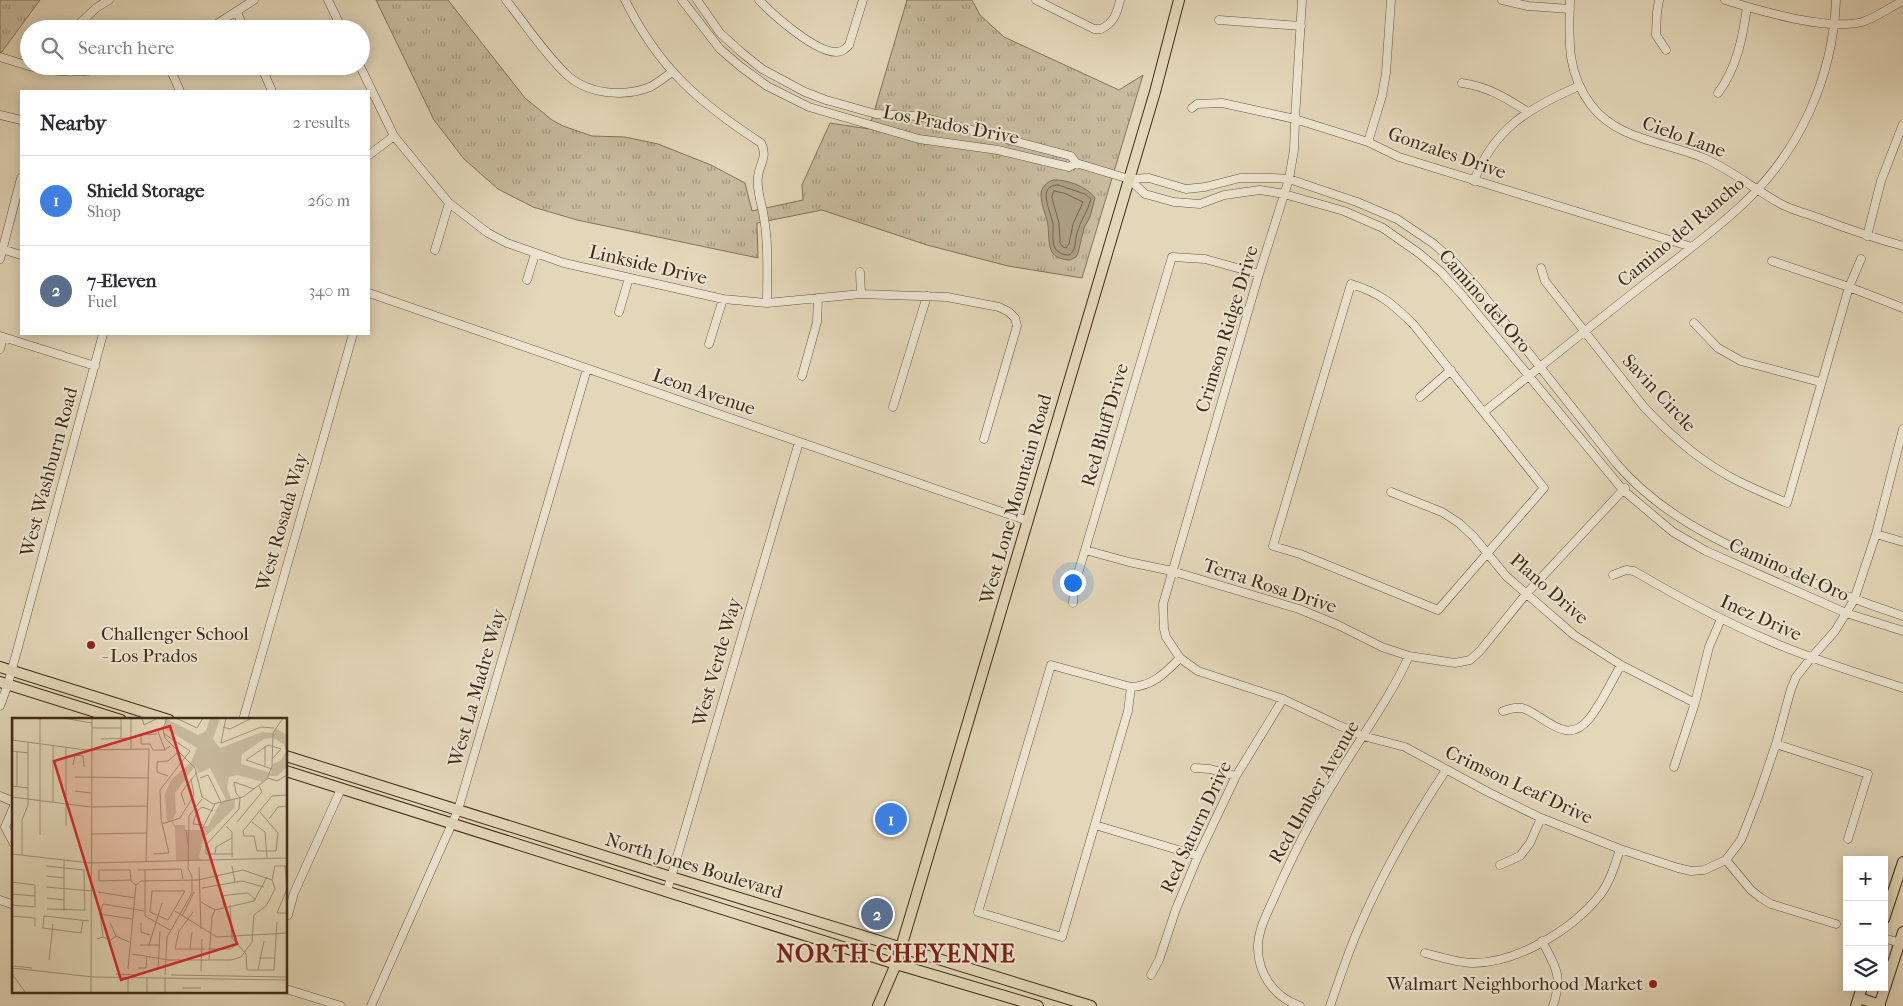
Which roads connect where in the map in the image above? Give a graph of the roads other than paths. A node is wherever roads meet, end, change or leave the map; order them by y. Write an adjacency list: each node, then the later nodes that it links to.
1 (109, 0): 24 (street)
2 (254, 0): 23 (street)
3 (328, 0): 27 (street)
4 (506, 0): 34 (street)
5 (625, 0): 34 (street)
6 (682, 0): 52 (street, Los Prados Drive)
7 (697, 0): 52 (street, Los Prados Drive)
8 (759, 0): 9 (street)
9 (863, 0)
10 (1036, 0): 11 (street)
11 (1120, 0)
12 (1180, 0): 53 (main road, West Lone Mountain Road)
13 (1302, 0): 30 (street, Crimson Ridge Drive)
14 (1392, 0): 50 (street)
15 (1502, 0): 22 (street)
16 (1570, 0): 22 (street, Cielo Lane)
17 (1660, 0): 31 (street)
18 (1725, 0): 21 (street)
19 (1836, 0): 29 (street, Camino del Rancho)
20 (1903, 0): 29 (street)
21 (1747, 7): 29 (street); 42 (street)
22 (1570, 9): 39 (street, Cielo Lane)
23 (237, 12): 25 (street); 26 (street)
24 (83, 20)
25 (223, 20)
26 (240, 20)
27 (338, 20)
28 (1219, 20): 30 (street)
29 (1835, 24): 57 (street, Camino del Rancho)
30 (1301, 26): 46 (street, Crimson Ridge Drive)
31 (1666, 50)
32 (0, 57): 33 (street)
33 (20, 63)
34 (672, 72): 81 (street)
35 (173, 75): 40 (street)
36 (265, 75): 41 (street)
37 (364, 75): 49 (street, Linkside Drive)
38 (1462, 83): 44 (street)
39 (1579, 86): 44 (street); 57 (street, Cielo Lane)
40 (180, 90)
41 (272, 90)
42 (1718, 92)
43 (1192, 108): 46 (street, Gonzales Drive)
44 (1528, 112): 55 (street)
45 (0, 115): 47 (street)
46 (1295, 119): 50 (street, Gonzales Drive); 54 (street, Crimson Ridge Drive)
47 (20, 120)
48 (1903, 124): 60 (street)
49 (394, 136): 51 (street); 59 (street, Linkside Drive)
50 (1368, 142): 55 (street, Gonzales Drive)
51 (370, 154)
52 (1076, 163): 53 (street, Los Prados Drive)
53 (1129, 179): 54 (street, Camino del Oro); 58 (street, Camino del Oro); 107 (main road, West Lone Mountain Road)
54 (1289, 180): 58 (street, Crimson Ridge Drive); 92 (street, Camino del Oro)
55 (1474, 181): 62 (street, Gonzales Drive)
56 (20, 182): 63 (street)
57 (1758, 189): 60 (street, Cielo Lane); 62 (street, Camino del Rancho)
58 (1284, 194): 72 (street, Crimson Ridge Drive); 96 (street, Camino del Oro)
59 (449, 203): 64 (street); 65 (street, Linkside Drive)
60 (1867, 236): 61 (street, Cielo Lane)
61 (1903, 246)
62 (1692, 247): 85 (street, Camino del Rancho)
63 (2, 249): 66 (street); 67 (street)
64 (435, 250)
65 (536, 254): 73 (street, Linkside Drive); 74 (street)
66 (20, 255)
67 (0, 259)
68 (1862, 259): 75 (street)
69 (1772, 261): 75 (street)
70 (1541, 268): 85 (street, Savin Circle)
71 (860, 272): 77 (street)
72 (1259, 274): 110 (street, Red Bluff Drive); 112 (street, Crimson Ridge Drive)
73 (629, 278): 80 (street, Linkside Drive); 83 (street)
74 (527, 280)
75 (1848, 287): 82 (street); 97 (street)
76 (370, 294): 93 (street, Leon Avenue)
77 (861, 294): 78 (street, Linkside Drive); 79 (street, Linkside Drive)
78 (927, 296): 99 (street); 102 (street, Linkside Drive)
79 (818, 298): 81 (street, Linkside Drive); 95 (street)
80 (723, 299): 81 (street, Linkside Drive); 89 (street)
81 (767, 303)
82 (1903, 308)
83 (619, 312)
84 (1694, 323): 97 (street)
85 (1584, 333): 92 (street, Camino del Rancho); 97 (street, Savin Circle)
86 (103, 335): 91 (street, West Washburn Road)
87 (353, 335): 136 (street, West Rosada Way)
88 (2, 337): 90 (street); 91 (street)
89 (709, 344)
90 (0, 349)
91 (94, 366): 126 (street, West Washburn Road)
92 (1539, 367): 96 (street, Camino del Rancho); 104 (street, Camino del Oro)
93 (587, 369): 103 (street, Leon Avenue); 148 (street, West La Madre Way)
94 (1451, 370): 98 (street); 100 (street); 111 (street)
95 (802, 376)
96 (1528, 376): 100 (street, Camino del Rancho); 105 (street, Camino del Oro)
97 (1820, 382)
98 (1420, 397)
99 (893, 407)
100 (1484, 412): 111 (street)
101 (1903, 430): 108 (street)
102 (984, 439)
103 (799, 442): 107 (street, Leon Avenue); 160 (street, West Verde Way)
104 (1632, 481): 105 (street); 115 (street, Camino del Oro)
105 (1623, 490): 114 (street); 117 (street, Camino del Oro)
106 (1391, 492): 111 (street, Plano Drive)
107 (1028, 521): 171 (main road, West Lone Mountain Road)
108 (1876, 534): 109 (street); 115 (street)
109 (1903, 542)
110 (1085, 550): 112 (street, Terra Rosa Drive); 116 (street, Red Bluff Drive)
111 (1487, 553): 114 (street, Plano Drive)
112 (1172, 571): 121 (street, Terra Rosa Drive); 122 (street, Crimson Ridge Drive)
113 (1613, 575): 119 (street, Inez Drive)
114 (1526, 594): 121 (street, Terra Rosa Drive); 124 (street, Plano Drive)
115 (1854, 600): 117 (street); 118 (street, Camino del Oro)
116 (1073, 603)
117 (1846, 613): 120 (street, Camino del Oro); 123 (street)
118 (1903, 616)
119 (1721, 619): 123 (street, Inez Drive); 131 (street)
120 (1903, 631)
121 (1409, 656): 137 (street, Red Umber Avenue)
122 (1180, 658): 128 (street); 130 (street, Crimson Leaf Drive)
123 (1811, 658): 129 (street, Inez Drive); 138 (street)
124 (1621, 665): 131 (street, Plano Drive); 133 (street)
125 (0, 667): 126 (main road)
126 (12, 670): 127 (street, West Washburn Road); 135 (main road)
127 (4, 683): 132 (street, West Washburn Road); 134 (main road)
128 (1131, 687): 152 (street); 152 (street)
129 (1903, 688)
130 (1283, 698): 137 (street, Crimson Leaf Drive); 144 (street, Red Saturn Drive)
131 (1695, 703): 140 (street)
132 (0, 706)
133 (1503, 711)
134 (115, 718)
135 (163, 718)
136 (244, 718)
137 (1363, 736): 142 (street, Crimson Leaf Drive); 183 (street, Red Umber Avenue)
138 (1776, 744): 153 (street); 157 (street)
139 (288, 757): 148 (main road, North Jones Boulevard)
140 (1674, 767)
141 (1195, 768): 144 (street)
142 (1446, 770): 150 (street, Crimson Leaf Drive); 184 (street)
143 (288, 773): 145 (main road, North Jones Boulevard)
144 (1236, 776): 156 (street, Red Saturn Drive)
145 (341, 788): 151 (main road, North Jones Boulevard); 165 (street)
146 (0, 796): 147 (street)
147 (12, 801)
148 (458, 810): 151 (street, West La Madre Way); 160 (main road, North Jones Boulevard)
149 (12, 811): 154 (street)
150 (1541, 818): 155 (street, Crimson Leaf Drive); 159 (street)
151 (453, 824): 161 (main road, North Jones Boulevard); 179 (street, West La Madre Way)
152 (1095, 825): 156 (street)
153 (1848, 839)
154 (12, 840)
155 (1620, 850): 157 (street, Crimson Leaf Drive); 169 (street)
156 (1198, 856): 174 (street, Red Saturn Drive)
157 (1726, 860): 166 (street)
158 (1903, 862): 164 (main road)
159 (1500, 864)
160 (671, 878): 161 (street, West Verde Way); 171 (main road, North Jones Boulevard)
161 (667, 891): 173 (main road, North Jones Boulevard)
162 (0, 900): 163 (street)
163 (12, 904)
164 (1888, 907)
165 (288, 915)
166 (1836, 924)
167 (1903, 932): 170 (main road)
168 (1888, 939): 170 (street)
169 (1542, 941): 172 (street); 185 (street)
170 (1901, 944): 177 (main road)
171 (901, 949): 173 (main road, West Lone Mountain Road); 182 (main road, North Jones Boulevard)
172 (1425, 953)
173 (896, 964): 180 (main road, West Lone Mountain Road); 181 (main road, North Jones Boulevard)
174 (1151, 975)
175 (288, 990): 178 (street)
176 (1858, 1002): 177 (main road)
177 (1880, 1005)
178 (341, 1006)
179 (371, 1006)
180 (878, 1006)
181 (1038, 1006)
182 (1091, 1006)
183 (1300, 1006)
184 (1330, 1006)
185 (1553, 1006)

